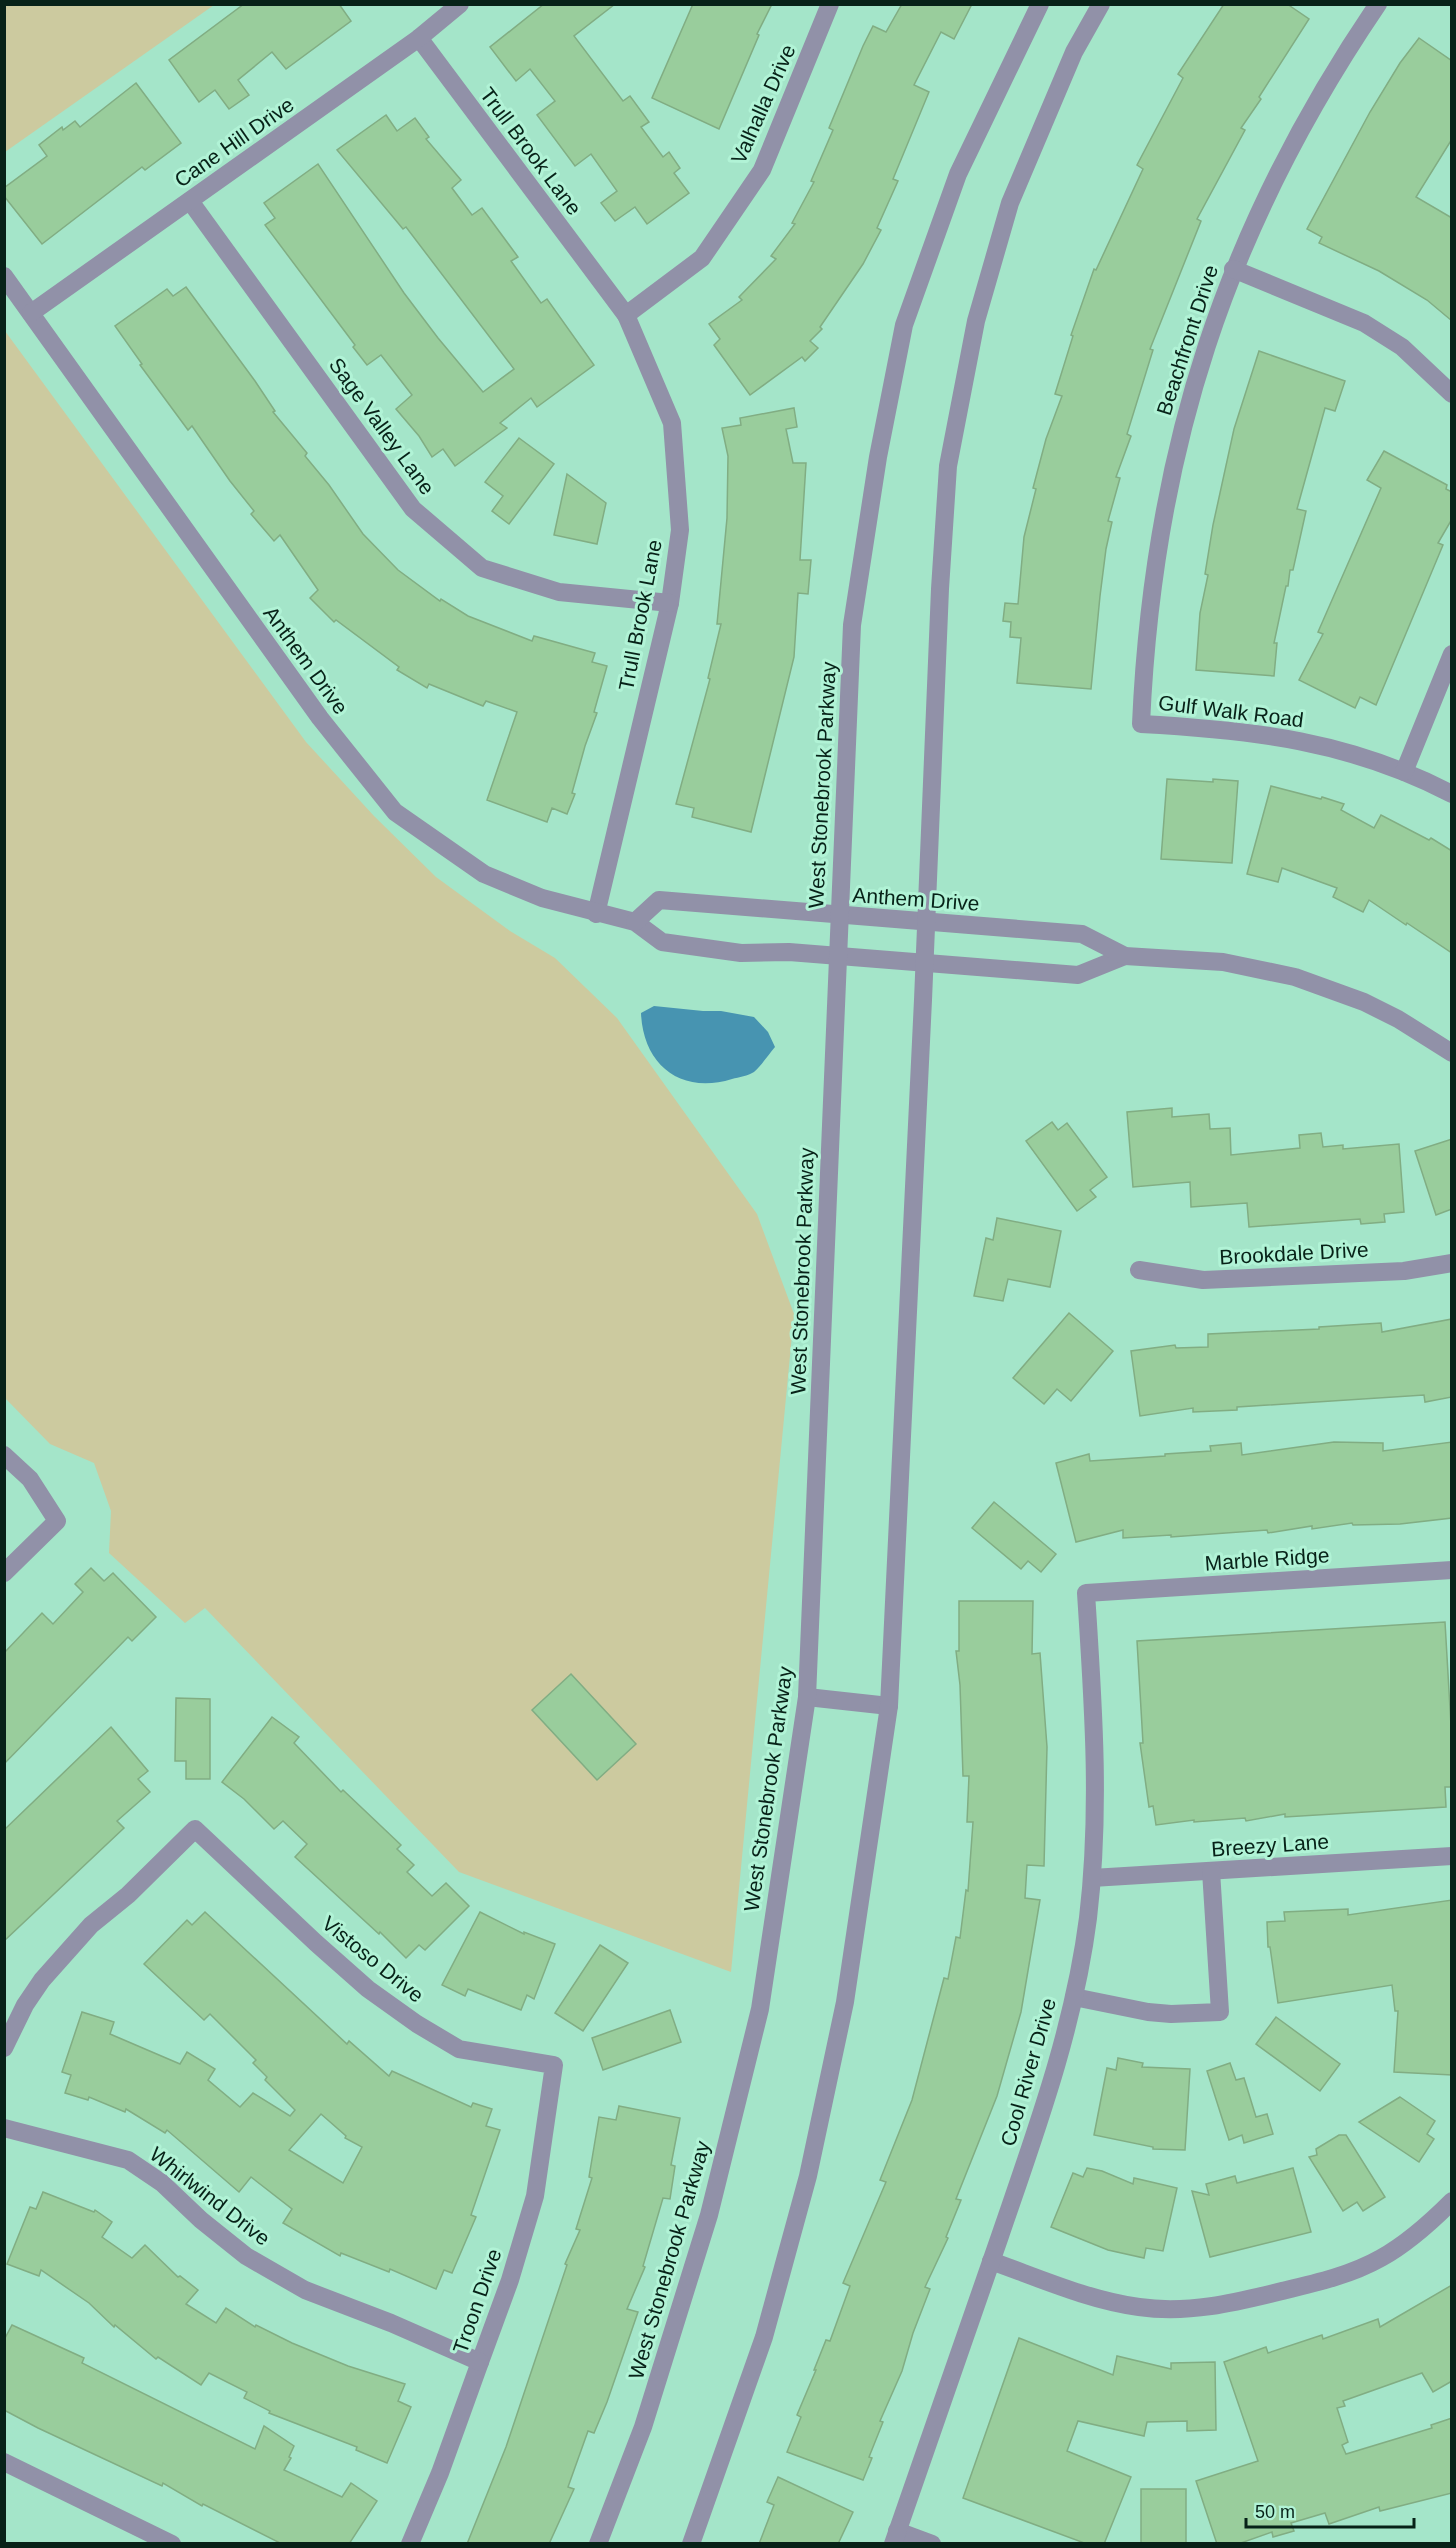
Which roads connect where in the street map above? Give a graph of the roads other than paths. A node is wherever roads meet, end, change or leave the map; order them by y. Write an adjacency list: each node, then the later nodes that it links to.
1 (460, 4): 6 (street, Cane Hill Drive)
2 (831, 4): 11 (street, Valhalla Drive)
3 (1040, 4): 19 (street, West Stonebrook Parkway)
4 (1101, 4): 21 (street)
5 (1378, 4): 8 (street, Beachfront Drive)
6 (419, 38): 7 (street, Cane Hill Drive); 11 (street, Trull Brook Lane)
7 (190, 201): 10 (street, Cane Hill Drive); 13 (street, Sage Valley Lane)
8 (1233, 269): 12 (street); 15 (street, Beachfront Drive)
9 (4, 276): 10 (street, Anthem Drive)
10 (31, 314): 18 (street, Anthem Drive)
11 (626, 315): 13 (street, Trull Brook Lane)
12 (1452, 394)
13 (670, 603): 18 (street, Trull Brook Lane)
14 (1452, 654): 16 (street)
15 (1141, 724): 16 (street, Gulf Walk Road)
16 (1404, 772): 17 (street, Gulf Walk Road)
17 (1452, 794)
18 (597, 914): 20 (street, Anthem Drive)
19 (839, 915): 20 (street, Anthem Drive); 21 (street, Anthem Drive); 22 (street, West Stonebrook Parkway)
20 (635, 922): 22 (street, Anthem Drive)
21 (926, 922): 23 (street, Anthem Drive); 24 (street)
22 (837, 956): 24 (street, Anthem Drive); 32 (street, West Stonebrook Parkway)
23 (1125, 956): 24 (street, Anthem Drive); 25 (street, Anthem Drive)
24 (925, 963): 33 (street)
25 (1452, 1053)
26 (1452, 1263): 27 (street, Brookdale Drive)
27 (1139, 1270)
28 (4, 1455): 30 (street)
29 (1452, 1570): 31 (street, Marble Ridge)
30 (4, 1573)
31 (1086, 1593): 36 (street, Cool River Drive)
32 (807, 1697): 33 (street); 48 (street, West Stonebrook Parkway)
33 (889, 1706): 49 (street)
34 (1452, 1857): 35 (street, Breezy Lane)
35 (1212, 1871): 36 (street, Breezy Lane); 37 (street)
36 (1092, 1878): 37 (street, Cool River Drive)
37 (1074, 1997): 42 (street, Cool River Drive)
38 (4, 2048): 39 (street, Vistoso Drive)
39 (554, 2065): 43 (street, Troon Drive)
40 (4, 2128): 43 (street, Whirlwind Drive)
41 (1452, 2201): 42 (street)
42 (991, 2261): 45 (street, Cool River Drive)
43 (480, 2362): 47 (street, Troon Drive)
44 (4, 2462): 46 (street)
45 (895, 2537): 50 (street)
46 (172, 2544)
47 (410, 2544)
48 (598, 2544)
49 (691, 2544)
50 (932, 2544)

